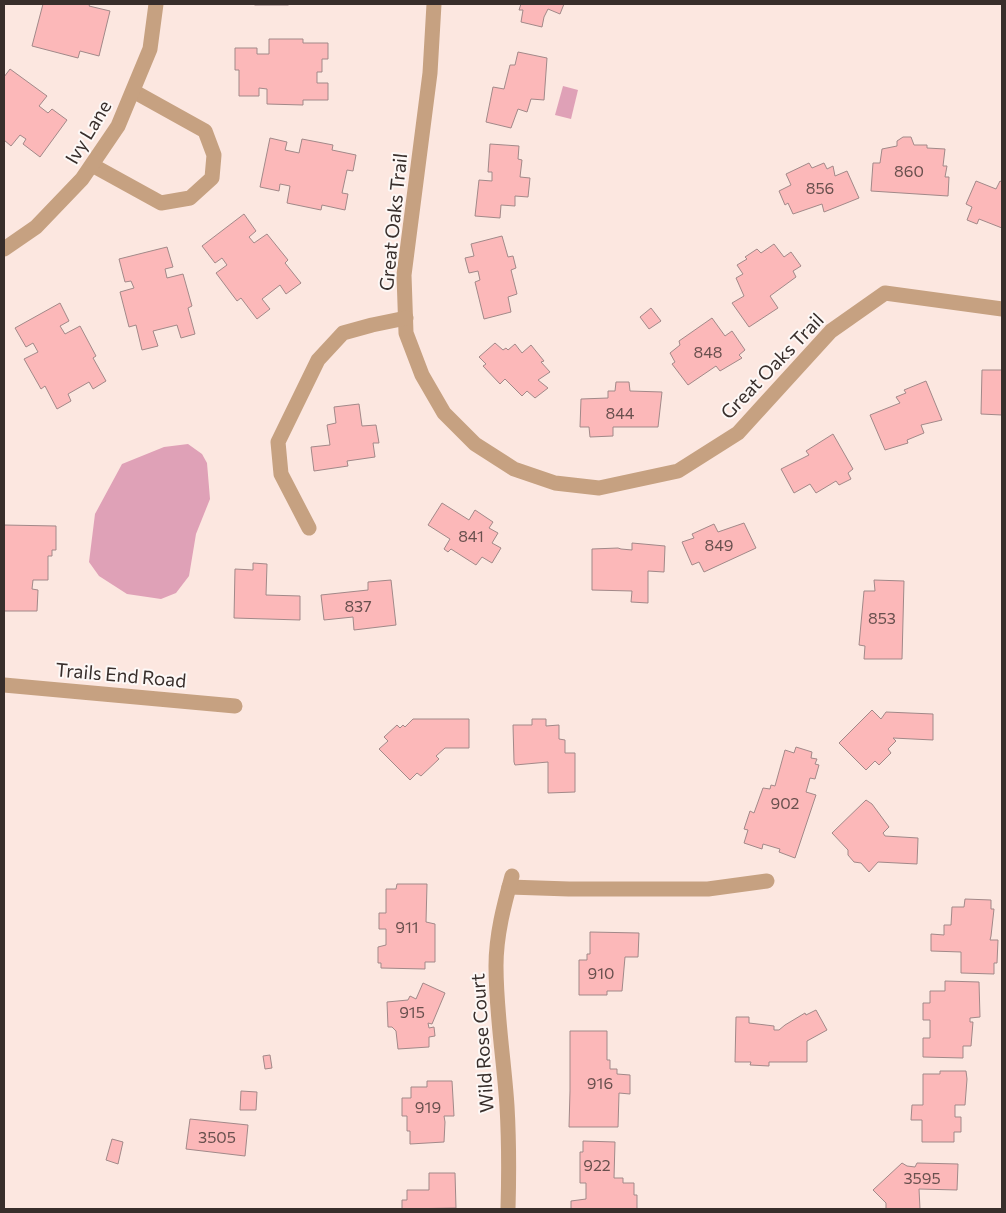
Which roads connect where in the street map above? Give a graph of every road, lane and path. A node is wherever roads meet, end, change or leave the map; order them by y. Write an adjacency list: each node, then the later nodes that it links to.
1 (156, 4): 3 (street, Ivy Lane)
2 (434, 4): 7 (street, Great Oaks Trail)
3 (133, 90): 4 (street, Ivy Lane); 4 (street)
4 (92, 165): 5 (street, Ivy Lane)
5 (4, 250)
6 (1002, 309): 7 (street, Great Oaks Trail)
7 (406, 318): 8 (street)
8 (309, 528)
9 (4, 685): 10 (street, Trails End Road)
10 (235, 706)
11 (767, 881): 12 (street, Wild Rose Court)
12 (508, 1209)

